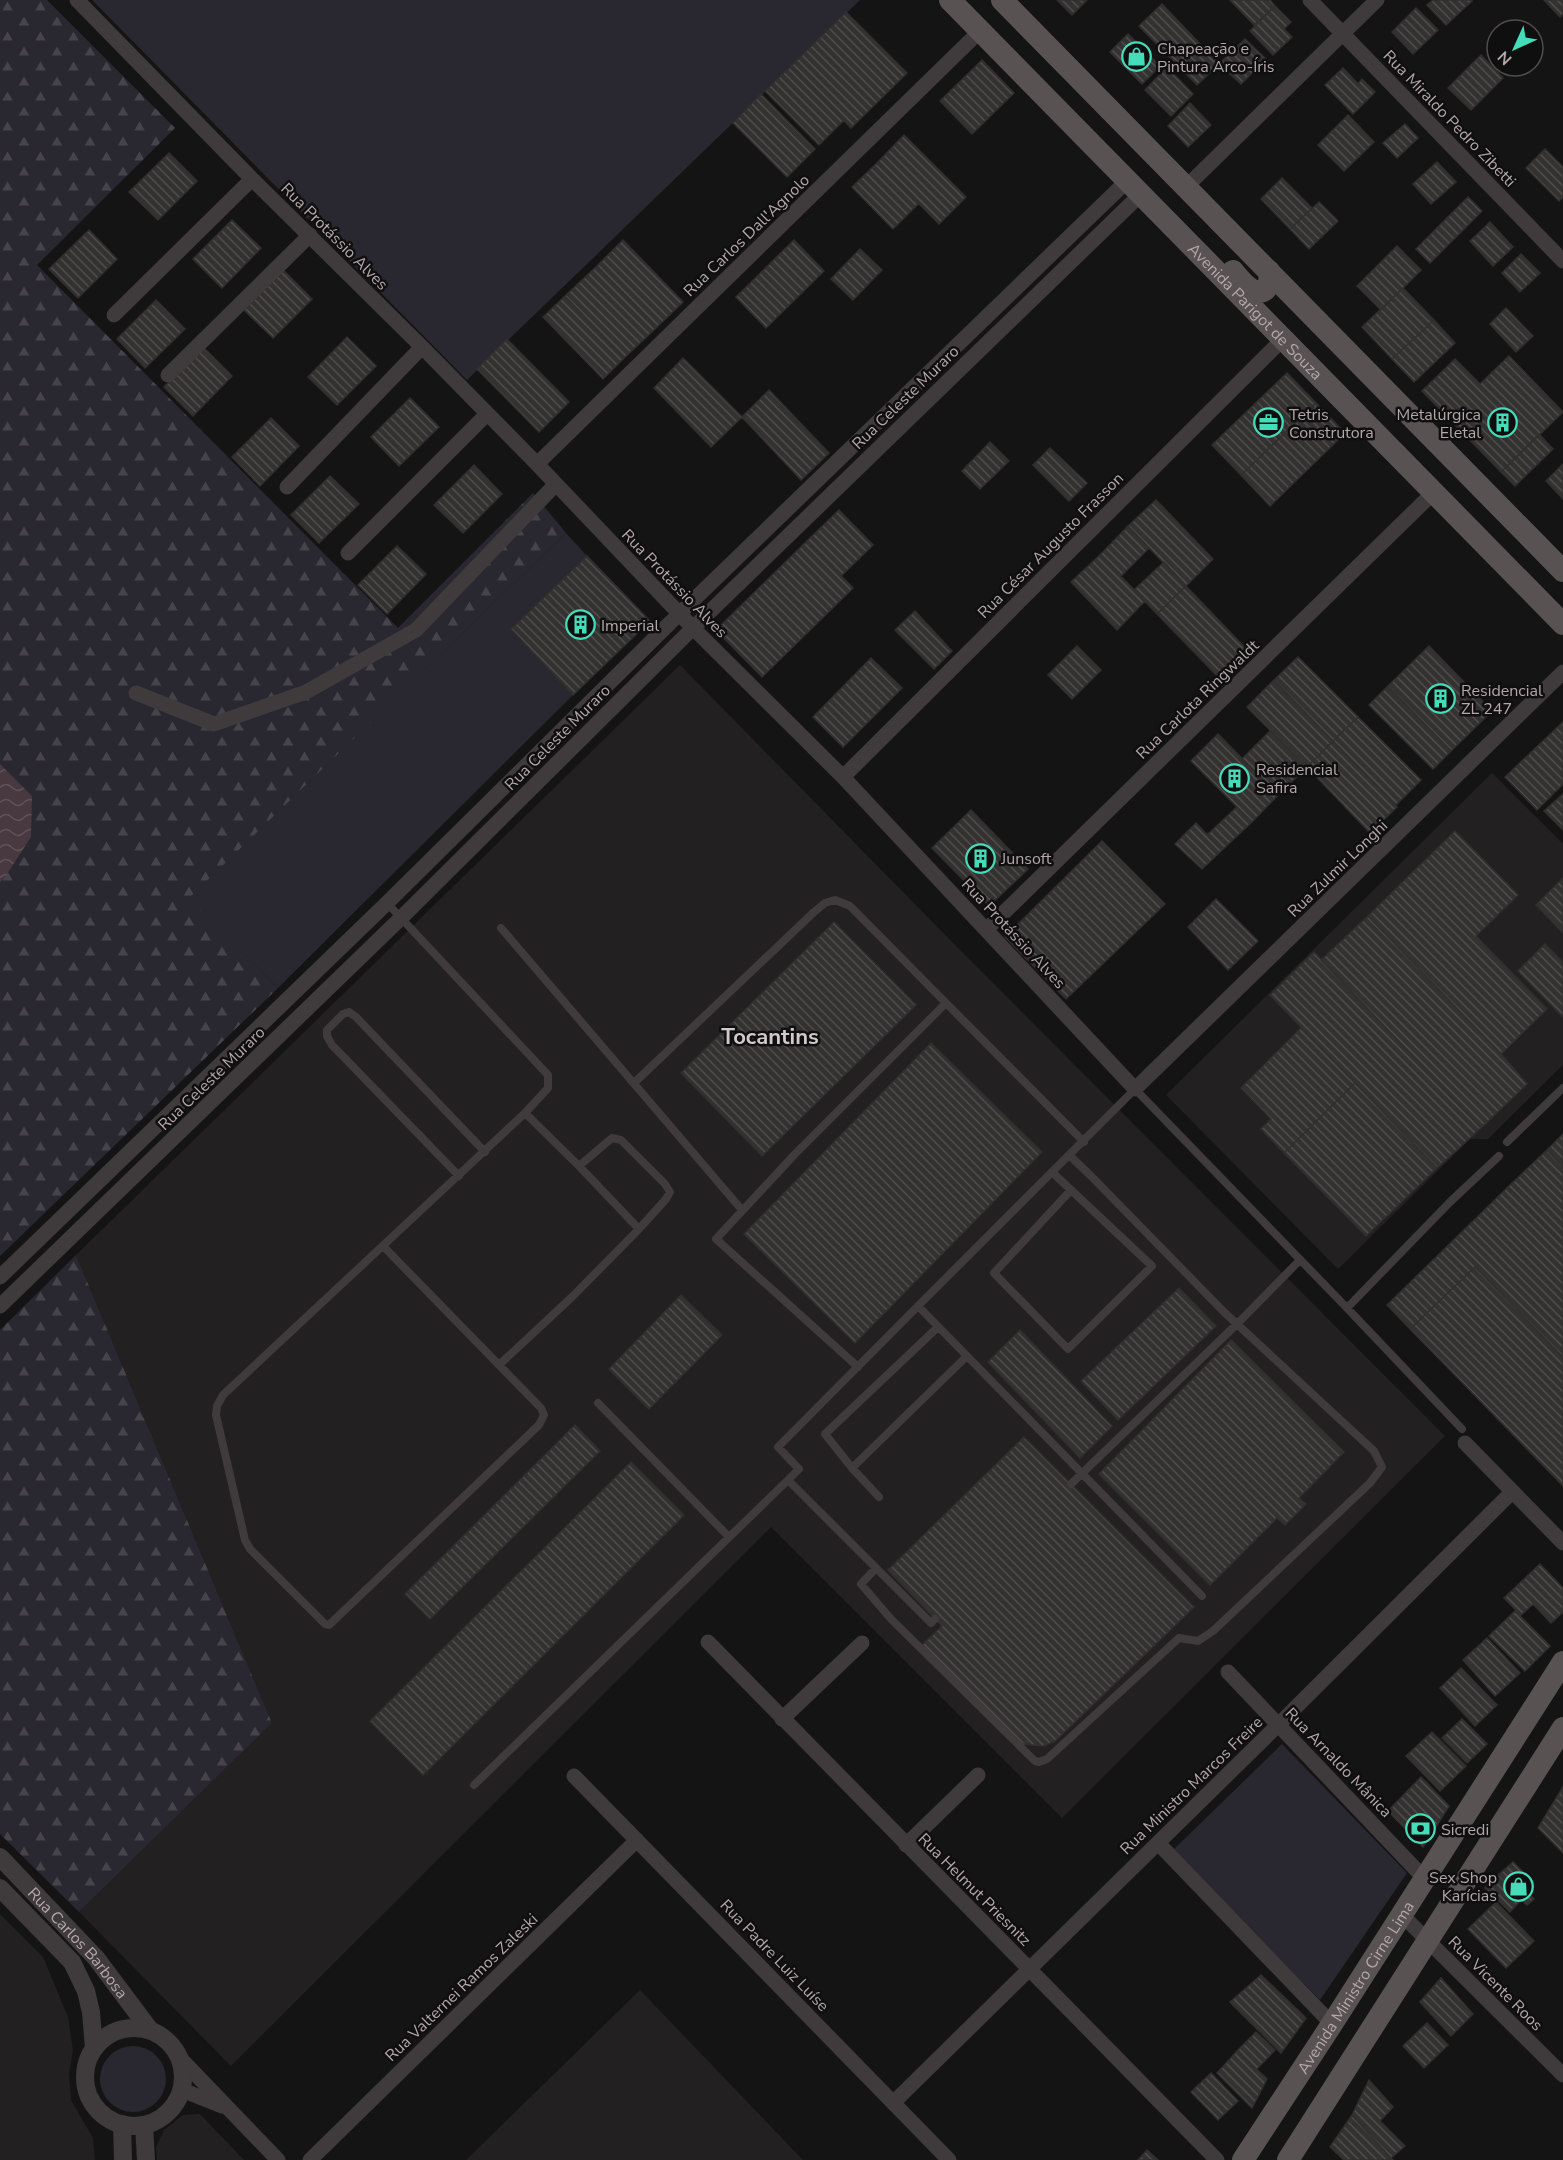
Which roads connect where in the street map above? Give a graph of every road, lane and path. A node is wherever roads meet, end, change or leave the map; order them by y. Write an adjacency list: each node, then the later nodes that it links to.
1 (77, 0): 10 (street, Rua Protássio Alves)
2 (950, 0): 6 (main road, Avenida Parigot de Souza)
3 (1002, 0): 9 (main road)
4 (1310, 0): 7 (street, Rua Miraldo Pedro Zibetti)
5 (1377, 0): 7 (street)
6 (980, 31): 8 (main road, Avenida Parigot de Souza); 24 (street, Rua Carlos Dall'Agnolo)
7 (1343, 34): 11 (street); 15 (street, Rua Miraldo Pedro Zibetti)
8 (1079, 132): 9 (main road); 12 (main road, Avenida Parigot de Souza)
9 (1162, 162): 11 (main road)
10 (252, 179): 14 (street, Rua Protássio Alves); 17 (street)
11 (1186, 187): 16 (main road)
12 (1134, 188): 13 (main road, Avenida Parigot de Souza); 21 (street, Rua Celeste Muraro); 23 (street, Rua Celeste Muraro)
13 (1167, 223): 16 (main road); 18 (main road, Avenida Parigot de Souza)
14 (310, 235): 19 (street, Rua Protássio Alves); 20 (street)
15 (1563, 261)
16 (1269, 271): 30 (main road)
17 (114, 315)
18 (1282, 340): 27 (main road, Avenida Parigot de Souza); 37 (street, Rua César Augusto Frasson)
19 (422, 347): 22 (street, Rua Protássio Alves); 26 (street)
20 (168, 375)
21 (898, 404): 23 (street); 32 (street, Rua Celeste Muraro)
22 (486, 414): 24 (street, Rua Protássio Alves); 28 (street)
23 (911, 417): 34 (street, Rua Celeste Muraro)
24 (537, 464): 25 (street, Rua Protássio Alves)
25 (555, 485): 32 (street, Rua Protássio Alves); 36 (street)
26 (287, 487)
27 (1433, 493): 29 (main road, Avenida Parigot de Souza); 41 (street, Rua Carlota Ringwaldt)
28 (348, 553)
29 (1496, 557): 31 (main road); 33 (main road, Avenida Parigot de Souza)
30 (1563, 571)
31 (1563, 607)
32 (680, 614): 34 (street, Rua Protássio Alves); 38 (street, Rua Celeste Muraro)
33 (1563, 624)
34 (693, 628): 37 (street, Rua Protássio Alves); 39 (street, Rua Celeste Muraro)
35 (1563, 672): 45 (street, Rua Zulmir Longhi)
36 (136, 693)
37 (843, 777): 41 (street, Rua Protássio Alves)
38 (387, 903): 39 (lane); 60 (street, Rua Celeste Muraro)
39 (402, 918): 46 (lane); 61 (street, Rua Celeste Muraro)
40 (501, 928): 43 (lane)
41 (986, 930): 45 (street, Rua Protássio Alves)
42 (946, 1003): 43 (lane); 47 (lane); 56 (lane)
43 (634, 1083): 56 (lane)
44 (1563, 1088): 48 (lane)
45 (1135, 1089): 47 (lane); 59 (lane, Rua Protássio Alves)
46 (525, 1113): 49 (lane); 52 (lane)
47 (1084, 1142): 50 (lane)
48 (1507, 1142)
49 (484, 1152): 54 (lane); 54 (lane)
50 (1070, 1156): 53 (lane); 64 (lane)
51 (1499, 1156): 63 (lane)
52 (579, 1166): 57 (lane); 57 (lane)
53 (1053, 1173): 55 (lane); 62 (lane)
54 (459, 1176): 58 (lane)
55 (1071, 1190): 55 (lane)
56 (742, 1210): 68 (lane)
57 (639, 1229): 67 (lane)
58 (383, 1246): 67 (lane); 67 (lane)
59 (1300, 1260): 63 (lane, Rua Protássio Alves); 64 (lane)
60 (0, 1277)
61 (0, 1306)
62 (918, 1306): 65 (lane); 68 (lane)
63 (1347, 1308): 70 (lane, Rua Protássio Alves)
64 (1237, 1324): 72 (lane); 79 (lane)
65 (938, 1327): 66 (lane); 71 (lane)
66 (967, 1356): 71 (lane); 72 (lane)
67 (498, 1365)
68 (858, 1366): 73 (lane)
69 (598, 1403): 77 (lane)
70 (1463, 1436): 75 (street)
71 (852, 1468): 76 (lane)
72 (1082, 1473): 74 (lane); 80 (lane)
73 (788, 1480): 77 (lane); 79 (lane)
74 (1071, 1484)
75 (1512, 1492): 78 (street); 87 (street, Rua Ministro Marcos Freire)
76 (879, 1497)
77 (729, 1537): 91 (lane)
78 (1563, 1544)
79 (876, 1568): 81 (lane)
80 (1202, 1596)
81 (935, 1619)
82 (708, 1642): 86 (street, Rua Helmut Priesnitz)
83 (862, 1643): 86 (street)
84 (1563, 1662): 96 (main road, Avenida Ministro Cirne Lima)
85 (1228, 1672): 87 (street, Rua Arnaldo Mânica)
86 (782, 1719): 94 (street, Rua Helmut Priesnitz)
87 (1278, 1725): 93 (street, Rua Ministro Marcos Freire); 96 (street, Rua Arnaldo Mânica)
88 (1563, 1728): 99 (main road)
89 (978, 1775): 94 (street)
90 (574, 1776): 92 (street, Rua Padre Luiz Luíse)
91 (474, 1785)
92 (638, 1840): 107 (street, Rua Padre Luiz Luíse); 114 (street, Rua Valternei Ramos Zaleski)
93 (1158, 1843): 100 (street, Rua Ministro Marcos Freire); 101 (street)
94 (906, 1845): 100 (street, Rua Helmut Priesnitz)
95 (0, 1857): 102 (street, Rua Carlos Barbosa)
96 (1424, 1878): 98 (main road, Avenida Ministro Cirne Lima)
97 (0, 1888): 103 (street, Rua Carlos Barbosa)
98 (1401, 1914): 99 (street, Rua Vicente Roos); 101 (main road, Avenida Ministro Cirne Lima)
99 (1429, 1941): 105 (street, Rua Vicente Roos); 118 (main road)
100 (1028, 1969): 107 (street, Rua Ministro Marcos Freire); 116 (street, Rua Helmut Priesnitz)
101 (1332, 2024): 117 (main road, Avenida Ministro Cirne Lima)
102 (150, 2031): 103 (street); 104 (street, Rua Carlos Barbosa)
103 (94, 2049): 109 (street, Rua Carlos Barbosa)
104 (180, 2058): 106 (street); 108 (street, Rua Carlos Barbosa)
105 (1563, 2075)
106 (182, 2090): 108 (street, Rua Carlos Barbosa); 110 (street)
107 (893, 2103): 115 (street, Rua Padre Luiz Luíse)
108 (228, 2108): 113 (street, Rua Carlos Barbosa)
109 (122, 2124): 110 (street, Rua Carlos Barbosa); 111 (street)
110 (144, 2125): 112 (street)
111 (123, 2160)
112 (146, 2160)
113 (278, 2160)
114 (310, 2160)
115 (949, 2160)
116 (1217, 2160)
117 (1243, 2160)
118 (1288, 2160)

